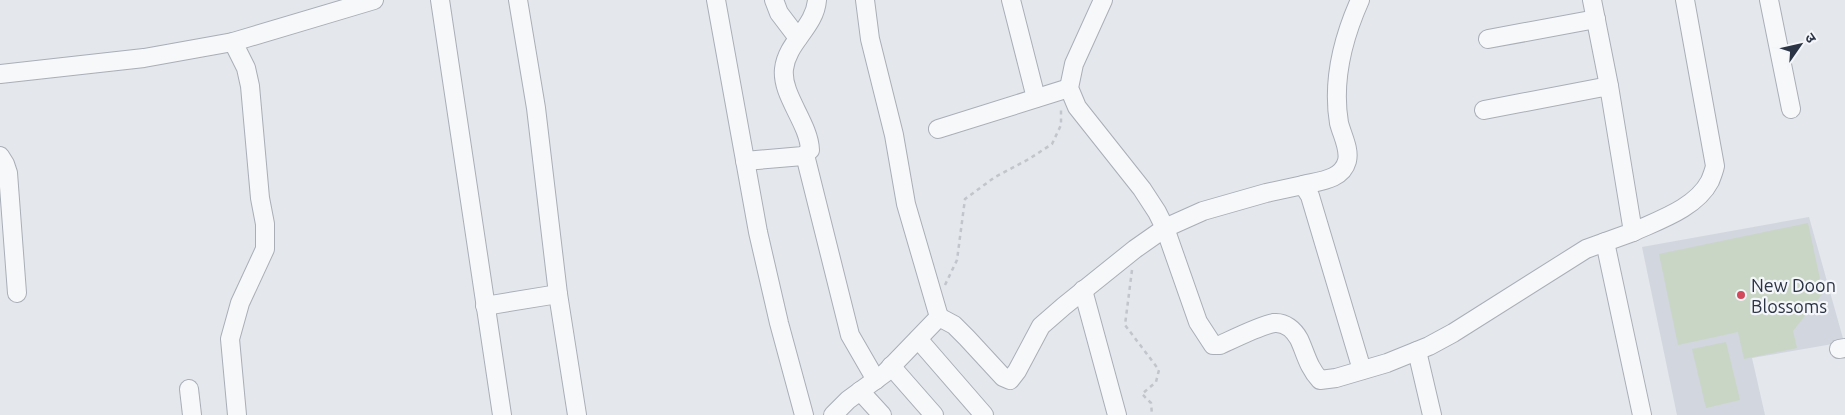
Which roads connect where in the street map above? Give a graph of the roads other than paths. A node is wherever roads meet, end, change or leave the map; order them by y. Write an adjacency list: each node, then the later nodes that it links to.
1 (374, 0): 17 (street)
2 (440, 0): 35 (street)
3 (518, 0): 34 (street)
4 (716, 0): 27 (street)
5 (774, 0): 15 (street)
6 (817, 0): 15 (street)
7 (865, 0): 36 (street)
8 (1011, 0): 21 (street)
9 (1103, 0): 20 (street)
10 (1360, 0): 28 (street)
11 (1592, 0): 14 (street)
12 (1685, 0): 30 (street)
13 (1769, 0): 22 (street)
14 (1596, 19): 16 (street); 19 (street)
15 (798, 38): 25 (street)
16 (1488, 38)
17 (233, 42): 18 (street); 45 (street)
18 (0, 74)
19 (1609, 86): 23 (street); 30 (street)
20 (1069, 88): 21 (street); 29 (street)
21 (1036, 98): 24 (street)
22 (1791, 109)
23 (1484, 110)
24 (938, 129)
25 (805, 155): 27 (street); 41 (street)
26 (0, 156): 33 (street)
27 (745, 161): 48 (street)
28 (1302, 185): 29 (street); 40 (street)
29 (1165, 228): 32 (street); 40 (street)
30 (1633, 232): 31 (street)
31 (1605, 242): 38 (street); 55 (street)
32 (1083, 290): 36 (street); 53 (street)
33 (17, 293)
34 (558, 294): 35 (street); 47 (street)
35 (485, 306): 46 (street)
36 (939, 317): 37 (street)
37 (918, 339): 39 (street); 52 (street)
38 (1417, 351): 40 (street); 54 (street)
39 (891, 366): 41 (street); 51 (street)
40 (1362, 370)
41 (876, 380): 43 (street)
42 (188, 389): 44 (street)
43 (860, 391): 49 (street); 50 (street)
44 (192, 415)
45 (237, 415)
46 (502, 415)
47 (577, 415)
48 (804, 415)
49 (833, 415)
50 (882, 415)
51 (934, 415)
52 (984, 415)
53 (1117, 415)
54 (1432, 415)
55 (1642, 415)

